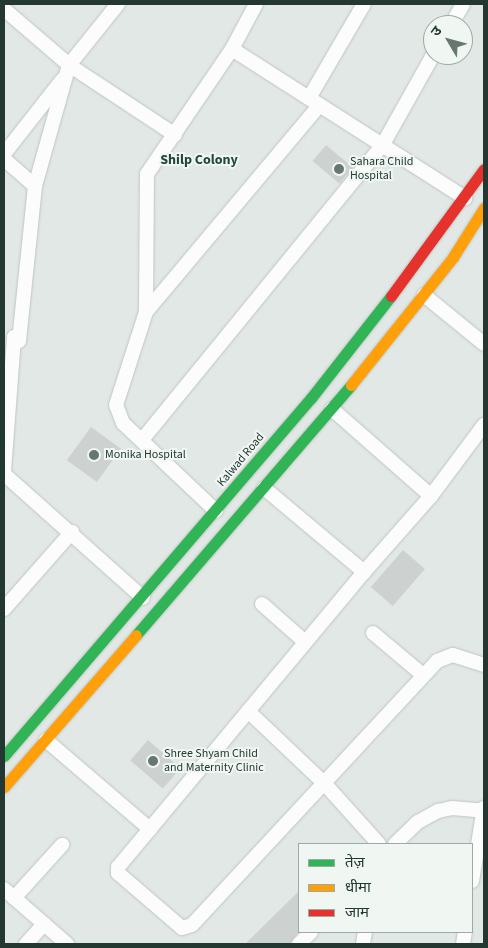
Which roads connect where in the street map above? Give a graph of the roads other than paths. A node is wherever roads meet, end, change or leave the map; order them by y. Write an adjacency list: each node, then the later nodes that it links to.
1 (118, 4): 9 (street)
2 (256, 4): 7 (street)
3 (364, 4): 10 (street)
4 (463, 4): 6 (street)
5 (4, 9): 9 (street)
6 (456, 15)
7 (232, 49): 10 (street); 11 (street)
8 (427, 65): 12 (street)
9 (68, 70): 11 (street); 13 (street); 16 (street)
10 (314, 102): 12 (street); 20 (street)
11 (174, 135): 20 (street)
12 (382, 146): 17 (street); 25 (street)
13 (4, 154)
14 (4, 159): 16 (street)
15 (484, 169): 17 (main road, Kalwad Road)
16 (35, 186): 21 (street)
17 (465, 198): 29 (main road, Kalwad Road)
18 (484, 208): 19 (main road)
19 (424, 295): 22 (street); 23 (main road)
20 (146, 312): 25 (street)
21 (9, 332): 26 (street)
22 (484, 344)
23 (332, 409): 27 (main road); 28 (street)
24 (484, 425): 28 (street)
25 (142, 440): 29 (street)
26 (5, 477): 30 (street)
27 (264, 488): 31 (street); 40 (main road)
28 (431, 496): 31 (street)
29 (216, 511): 32 (main road, Kalwad Road)
30 (72, 532): 32 (street); 34 (street)
31 (364, 572): 36 (street)
32 (142, 598): 41 (main road, Kalwad Road)
33 (262, 604): 36 (street)
34 (4, 609)
35 (373, 633): 38 (street)
36 (304, 641): 39 (street)
37 (484, 665): 38 (street)
38 (423, 674): 42 (street)
39 (248, 711): 42 (street); 45 (street)
40 (46, 740): 43 (main road); 45 (street)
41 (4, 756)
42 (324, 783): 45 (street); 46 (street)
43 (4, 787)
44 (484, 810): 47 (street); 49 (street)
45 (150, 829)
46 (379, 843)
47 (396, 843)
48 (62, 845): 50 (street)
49 (473, 875)
50 (9, 894): 51 (street)
51 (44, 924): 53 (street); 54 (street)
52 (310, 933): 55 (street)
53 (26, 944)
54 (67, 944)
55 (299, 944)

